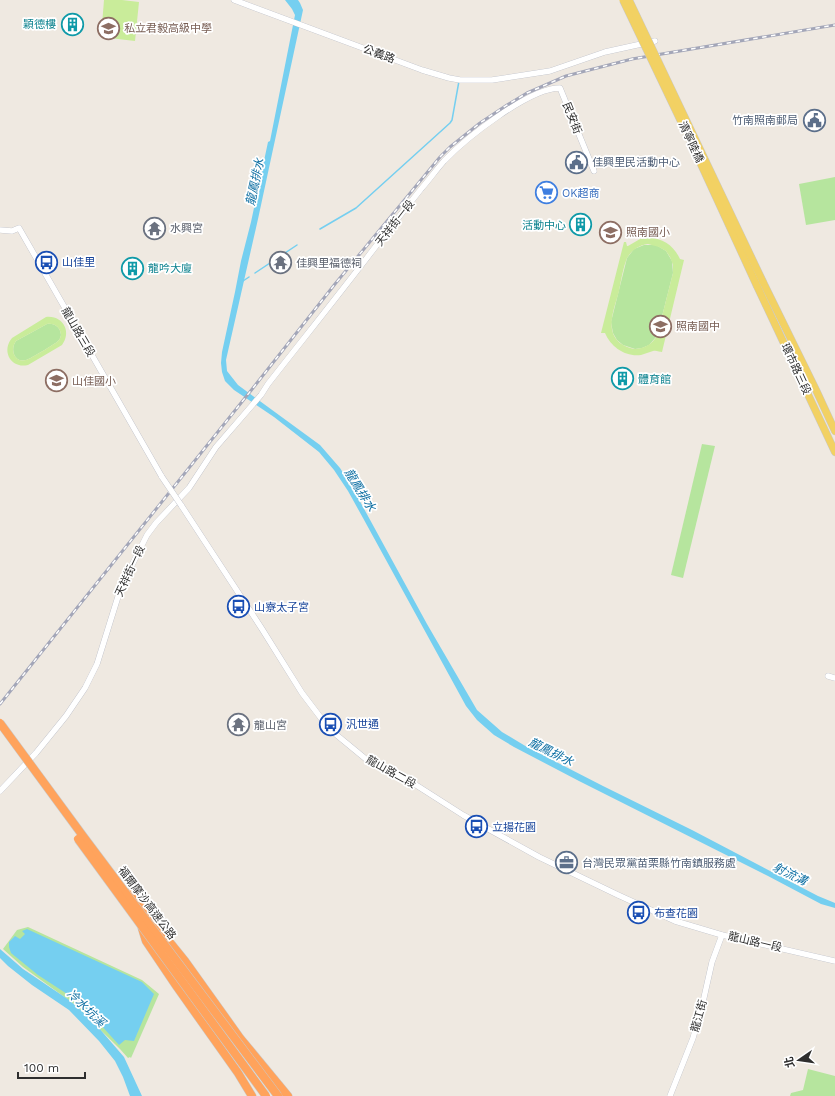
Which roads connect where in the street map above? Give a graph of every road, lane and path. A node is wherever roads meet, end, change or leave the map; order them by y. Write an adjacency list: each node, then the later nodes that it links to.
1 (234, 0): 4 (street, 公義路)
2 (623, 0): 8 (main road, 清寧陸橋, bridge)
3 (629, 0): 8 (main road, 清寧陸橋, bridge)
4 (655, 41)
5 (560, 88): 6 (street, 民安街); 16 (street, 天祥街一段)
6 (594, 171)
7 (0, 230): 11 (street, 龍山路三段, bridge)
8 (760, 284): 9 (main road, 環市路三段); 10 (main road, 環市路三段)
9 (835, 431)
10 (835, 452)
11 (181, 505): 18 (street, 龍山路二段)
12 (828, 676): 13 (street)
13 (835, 678)
14 (0, 723): 17 (highway, 福爾摩沙高速公路, bridge)
15 (0, 731): 19 (highway, 福爾摩沙高速公路, bridge)
16 (0, 791)
17 (83, 836): 24 (highway, 福爾摩沙高速公路, bridge); 25 (highway, bridge)
18 (675, 921): 20 (street, 龍山路一段)
19 (141, 926): 22 (highway); 23 (highway, 福爾摩沙高速公路, bridge)
20 (722, 935): 21 (street, 龍山路一段); 26 (street, 龍江街)
21 (835, 961)
22 (252, 1096)
23 (266, 1096)
24 (278, 1096)
25 (288, 1096)
26 (670, 1096)

